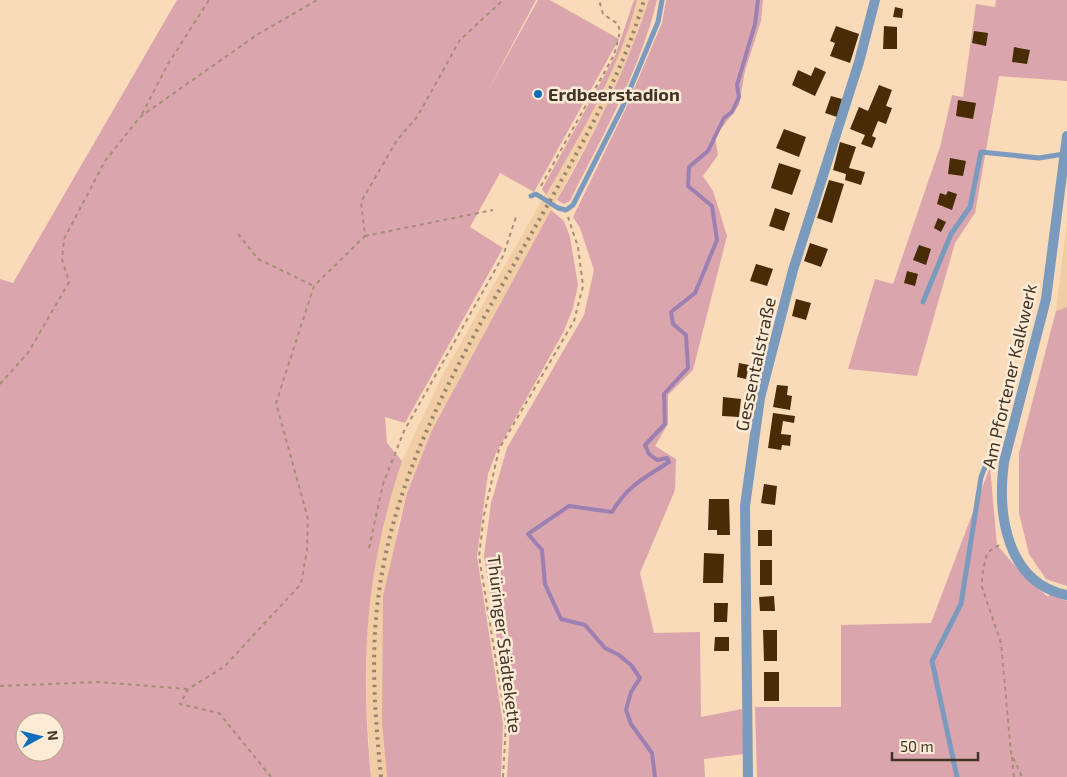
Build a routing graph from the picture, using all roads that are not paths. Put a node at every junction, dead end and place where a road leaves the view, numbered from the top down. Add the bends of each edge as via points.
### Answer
1 (662, 0) edge
2 (875, 0) edge
3 (1067, 136) edge
4 (1065, 154) junction
5 (534, 195) road end
6 (923, 302) dead end
7 (1005, 458) junction
8 (1067, 595) edge
9 (748, 777) edge
10 (957, 777) edge

1 - 5 lane via 658,22 622,108 573,205 566,210 558,208
2 - 9 street, Gessentalstraße via 859,62 793,270 760,398 745,506
3 - 4 street, Am Pfortener Kalkwerk
4 - 6 lane via 1039,158 980,152 970,207 951,234
4 - 7 street, Am Pfortener Kalkwerk via 1046,299
7 - 8 street, Am Pfortener Kalkwerk via 1000,488 1003,520 1017,559 1044,587
7 - 10 lane via 987,462 981,477 961,604 932,661

